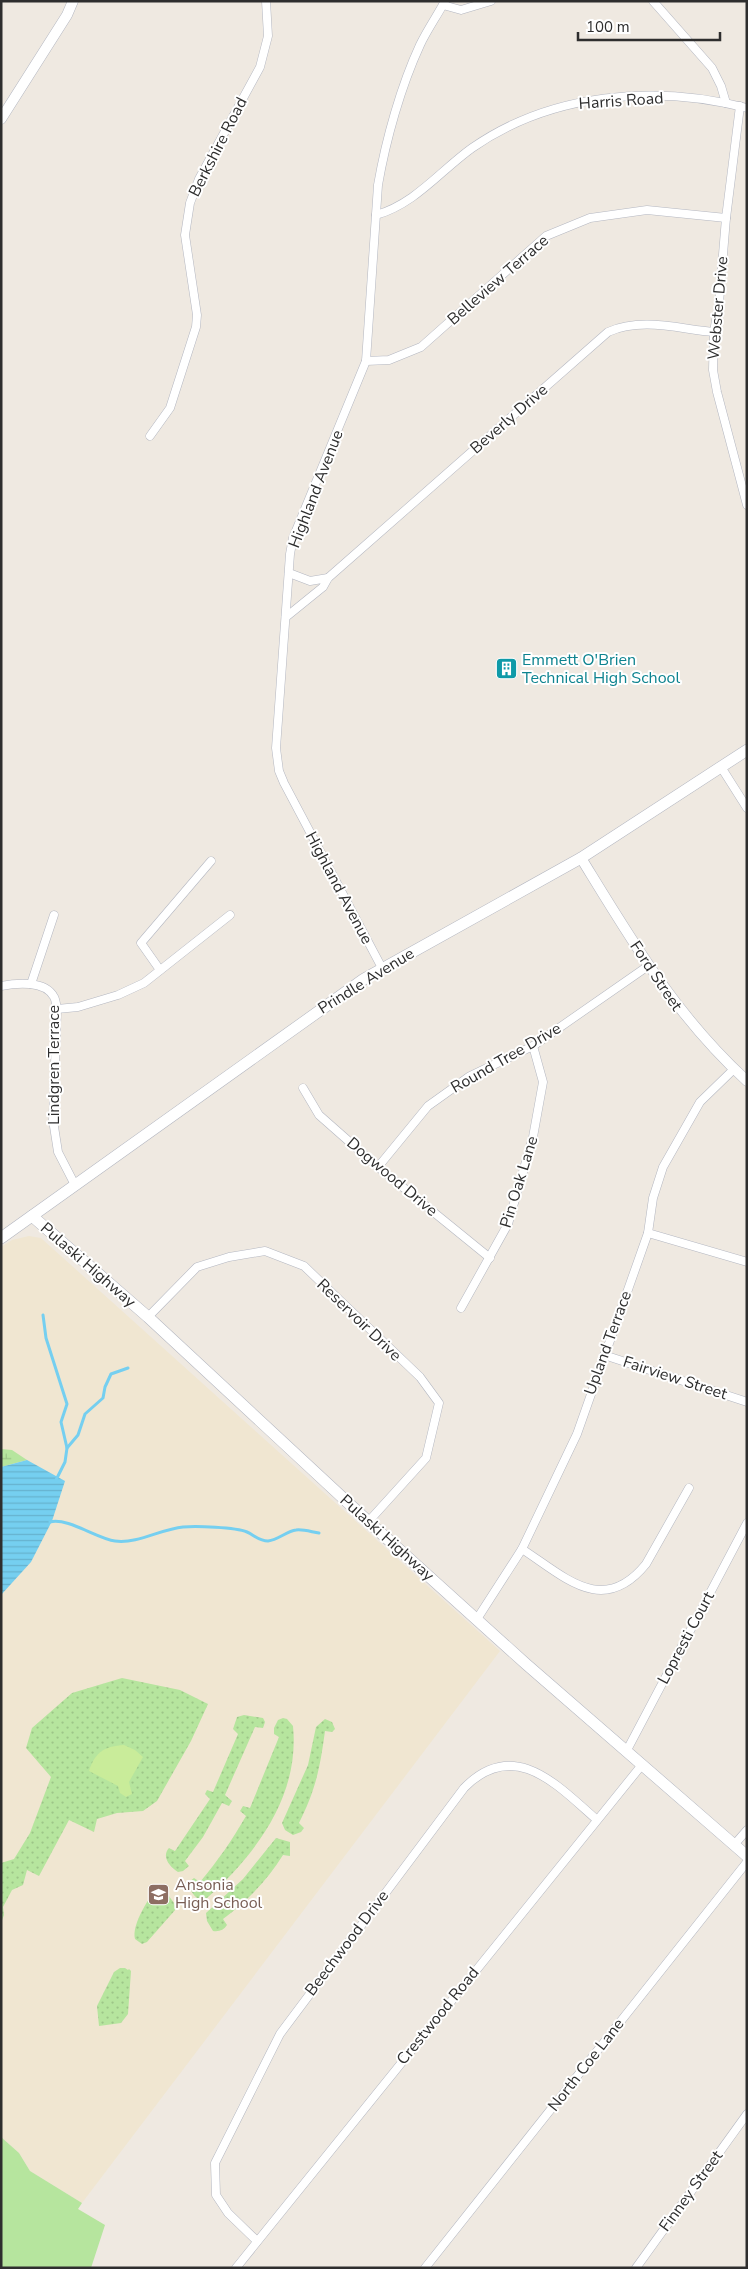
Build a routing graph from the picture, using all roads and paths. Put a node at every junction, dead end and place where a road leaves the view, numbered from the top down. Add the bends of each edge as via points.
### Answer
1 (73, 1) edge
2 (266, 1) edge
3 (491, 1) edge
4 (654, 1) edge
5 (444, 3) edge
6 (726, 104) junction
7 (744, 107) edge
8 (1, 120) edge
9 (376, 215) junction
10 (726, 218) junction
11 (714, 332) junction
12 (366, 361) junction
13 (150, 436) dead end
14 (747, 506) edge
15 (289, 573) junction
16 (328, 578) junction
17 (286, 617) junction
18 (747, 750) edge
19 (721, 767) junction
20 (747, 808) edge
21 (581, 858) junction
22 (211, 861) dead end
23 (54, 915) dead end
24 (230, 915) dead end
25 (648, 966) junction
26 (382, 968) junction
27 (160, 970) junction
28 (31, 984) junction
29 (1, 986) edge
30 (57, 1009) junction
31 (533, 1046) junction
32 (734, 1069) junction
33 (747, 1081) edge
34 (303, 1088) dead end
35 (378, 1167) junction
36 (75, 1185) junction
37 (32, 1216) junction
38 (648, 1233) junction
39 (1, 1238) edge
40 (490, 1258) junction
41 (747, 1262) edge
42 (461, 1308) dead end
43 (148, 1317) junction
44 (604, 1355) junction
45 (747, 1402) edge
46 (689, 1488) dead end
47 (368, 1522) junction
48 (747, 1523) edge
49 (522, 1549) junction
50 (477, 1619) junction
51 (626, 1752) junction
52 (641, 1766) junction
53 (596, 1819) junction
54 (747, 1830) edge
55 (734, 1845) junction
56 (747, 1856) edge
57 (747, 1862) edge
58 (747, 2114) edge
59 (257, 2241) junction
60 (236, 2268) edge
61 (424, 2268) edge
62 (636, 2268) edge

1 - 8 street
2 - 13 street, Berkshire Road via 268,36 260,67 199,180 190,203 185,235 196,327 170,408
3 - 5 street via 461,10
4 - 6 street via 712,68
5 - 9 street, Highland Avenue via 422,42 406,81 382,166
6 - 7 street, Harris Road
6 - 9 street, Harris Road via 680,98 630,97 576,103 548,110 492,135 406,203
7 - 10 street, Webster Drive
9 - 12 street, Highland Avenue
10 - 11 street, Webster Drive
10 - 12 street, Belleview Terrace via 647,210 590,218 546,236 422,346 389,360
11 - 14 street, Webster Drive via 713,370 717,392
11 - 16 street, Beverly Drive via 646,325 621,327 608,332
12 - 15 street, Highland Avenue via 298,525 290,554
15 - 16 street via 310,581
15 - 17 street, Highland Avenue
16 - 17 street, Beverly Drive via 323,587
17 - 26 street, Highland Avenue via 276,748 279,772 326,867
18 - 19 main road, Prindle Avenue
19 - 20 street
19 - 21 main road, Prindle Avenue
21 - 25 street, Ford Street
21 - 26 main road, Prindle Avenue
22 - 27 street via 141,943
23 - 28 street
24 - 27 street
25 - 31 street, Round Tree Drive
25 - 32 street, Ford Street via 685,1017
26 - 36 main road, Prindle Avenue
27 - 30 street via 144,983 118,995 78,1007
28 - 29 street
28 - 30 street, Lindgren Terrace via 54,997
30 - 36 street, Lindgren Terrace via 52,1120 58,1152
31 - 35 street, Round Tree Drive via 470,1076 428,1106
31 - 40 street, Pin Oak Lane via 543,1082 533,1137 508,1224
32 - 33 street, Ford Street
32 - 38 street, Upland Terrace via 700,1102 663,1167 653,1198
34 - 35 street, Dogwood Drive via 320,1115
35 - 40 street, Dogwood Drive
36 - 37 main road, Prindle Avenue
37 - 39 main road, Prindle Avenue
37 - 43 main road, Pulaski Highway
38 - 41 street
38 - 44 street, Upland Terrace
40 - 42 street, Pin Oak Lane
43 - 47 main road, Pulaski Highway
43 - 47 street, Reservoir Drive via 197,1267 221,1259 265,1251 304,1266 420,1377 439,1403 426,1458
44 - 45 street, Fairview Street
44 - 49 street, Upland Terrace via 576,1434
46 - 49 street via 646,1564 636,1576 612,1590 578,1585
47 - 50 main road, Pulaski Highway
48 - 51 street, Lopresti Court
49 - 50 street, Upland Terrace
50 - 51 main road, Pulaski Highway
51 - 52 main road, Pulaski Highway
52 - 53 street, Crestwood Road
52 - 55 main road, Pulaski Highway
53 - 59 street, Crestwood Road
53 - 59 street, Beechwood Drive via 548,1778 528,1770 502,1766 492,1768 464,1788 280,2034 216,2163 216,2195 228,2213
54 - 55 street
55 - 56 main road, Pulaski Highway
57 - 61 street, North Coe Lane
58 - 62 street, Finney Street
59 - 60 street, Crestwood Road

